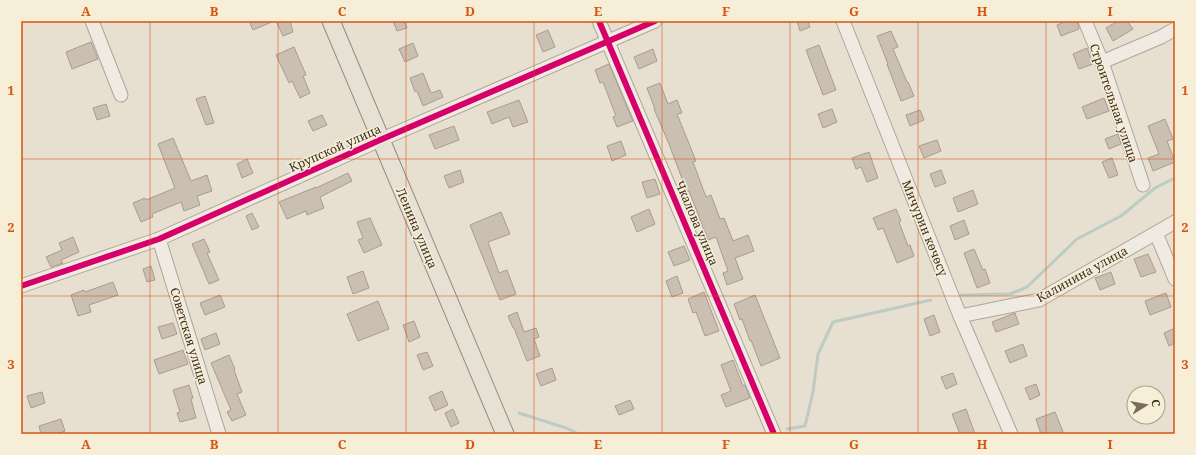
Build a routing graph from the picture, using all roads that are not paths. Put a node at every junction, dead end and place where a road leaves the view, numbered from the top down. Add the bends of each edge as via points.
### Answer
1 (92, 21) edge
2 (331, 21) edge
3 (599, 21) edge
4 (656, 21) edge
5 (843, 21) edge
6 (1085, 21) edge
7 (1175, 29) edge
8 (607, 42) junction
9 (1102, 62) junction
10 (121, 95) dead end
11 (380, 140) junction
12 (1143, 185) dead end
13 (1175, 222) edge
14 (1156, 233) junction
15 (159, 239) junction
16 (1175, 279) edge
17 (21, 286) edge
18 (960, 316) junction
19 (499, 432) edge
20 (219, 434) edge
21 (774, 434) edge
22 (1011, 434) edge

1 - 10 street
2 - 11 main road, Ленина улица
3 - 8 street, Чкалова улица
4 - 8 street, Крупской улица
5 - 18 street, Мичурин көчөсү
6 - 9 street, Строительная улица
7 - 9 street
8 - 11 street, Крупской улица
8 - 21 street, Чкалова улица
9 - 12 street, Строительная улица
11 - 15 street, Крупской улица
11 - 19 main road, Ленина улица
13 - 14 street, Калинина улица
14 - 16 street
14 - 18 street, Калинина улица via 1039,300
15 - 17 street, Крупской улица
15 - 20 street, Советская улица
18 - 22 street, Мичурин көчөсү

